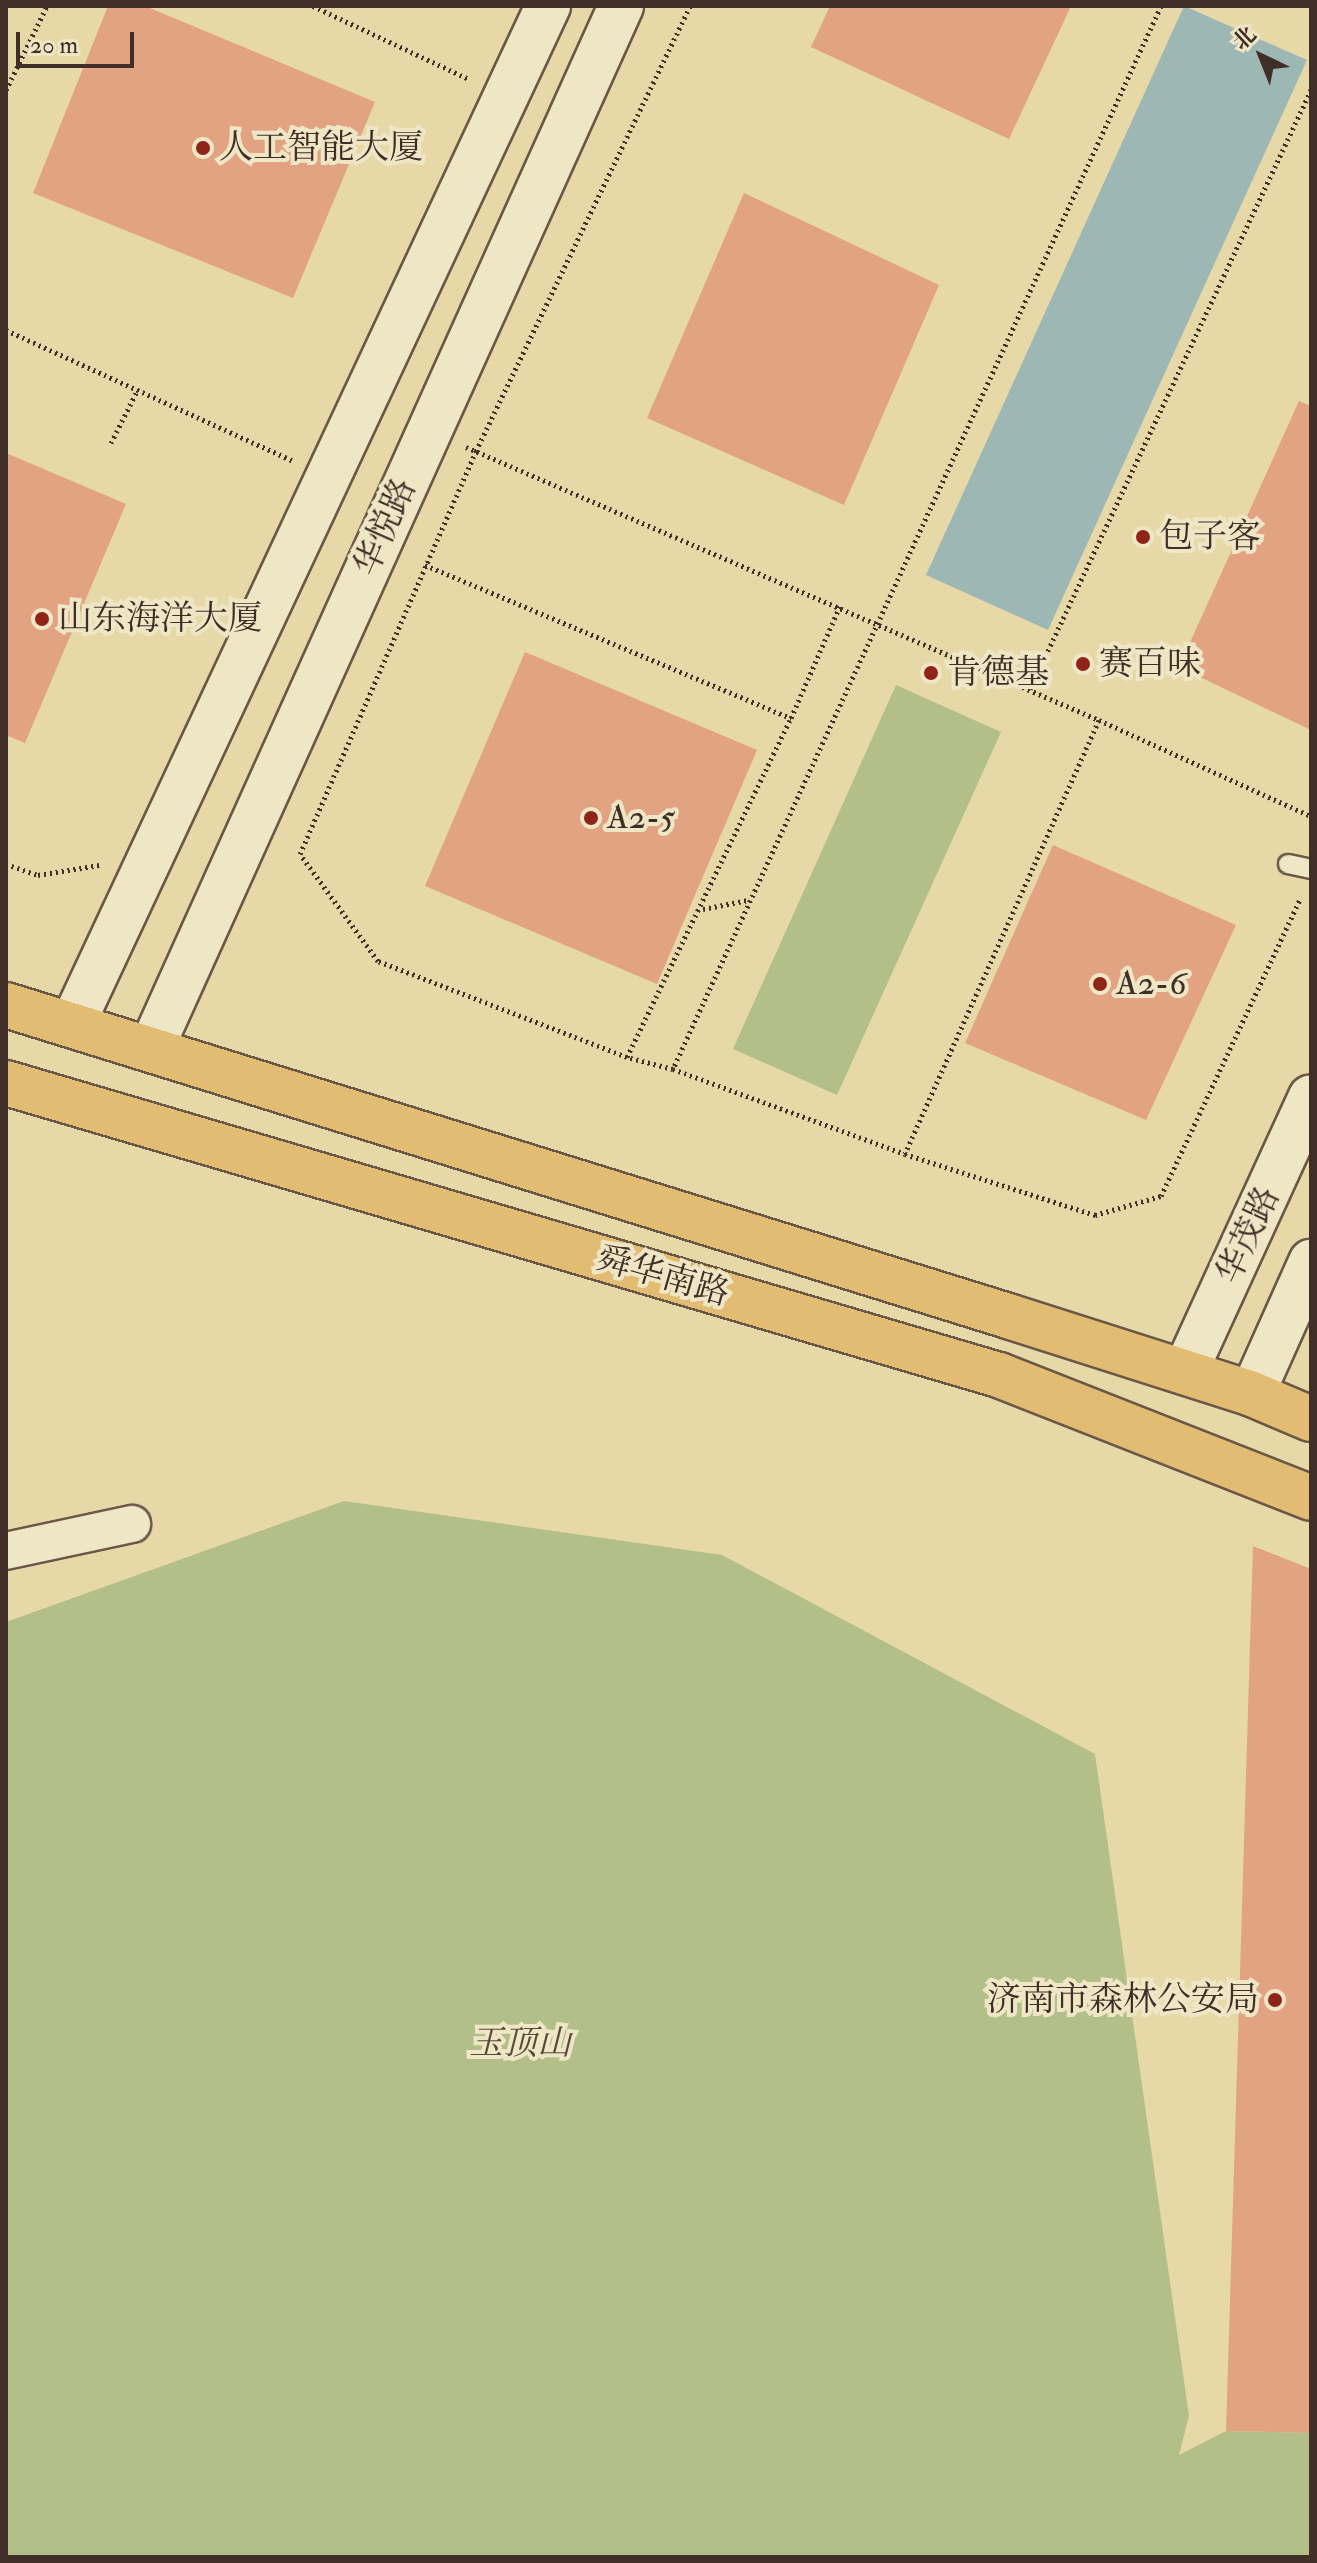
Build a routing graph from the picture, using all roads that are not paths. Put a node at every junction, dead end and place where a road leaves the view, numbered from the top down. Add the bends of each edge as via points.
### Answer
1 (548, 6) edge
2 (621, 6) edge
3 (1288, 864) dead end
4 (1311, 869) edge
5 (6, 1005) edge
6 (72, 1025) junction
7 (151, 1049) junction
8 (6, 1083) edge
9 (1311, 1097) edge
10 (1311, 1262) edge
11 (1185, 1372) junction
12 (1252, 1394) junction
13 (1311, 1419) edge
14 (1311, 1498) edge
15 (132, 1524) dead end
16 (6, 1551) edge

1 - 6 street
2 - 7 street, 华悦路
3 - 4 lane
5 - 6 main road, 舜华南路
6 - 7 main road, 舜华南路
7 - 11 main road, 舜华南路
8 - 14 main road, 舜华南路 via 999,1375
9 - 11 street, 华茂路
10 - 12 street, 华茂路
11 - 12 main road, 舜华南路
12 - 13 main road, 舜华南路
15 - 16 street

